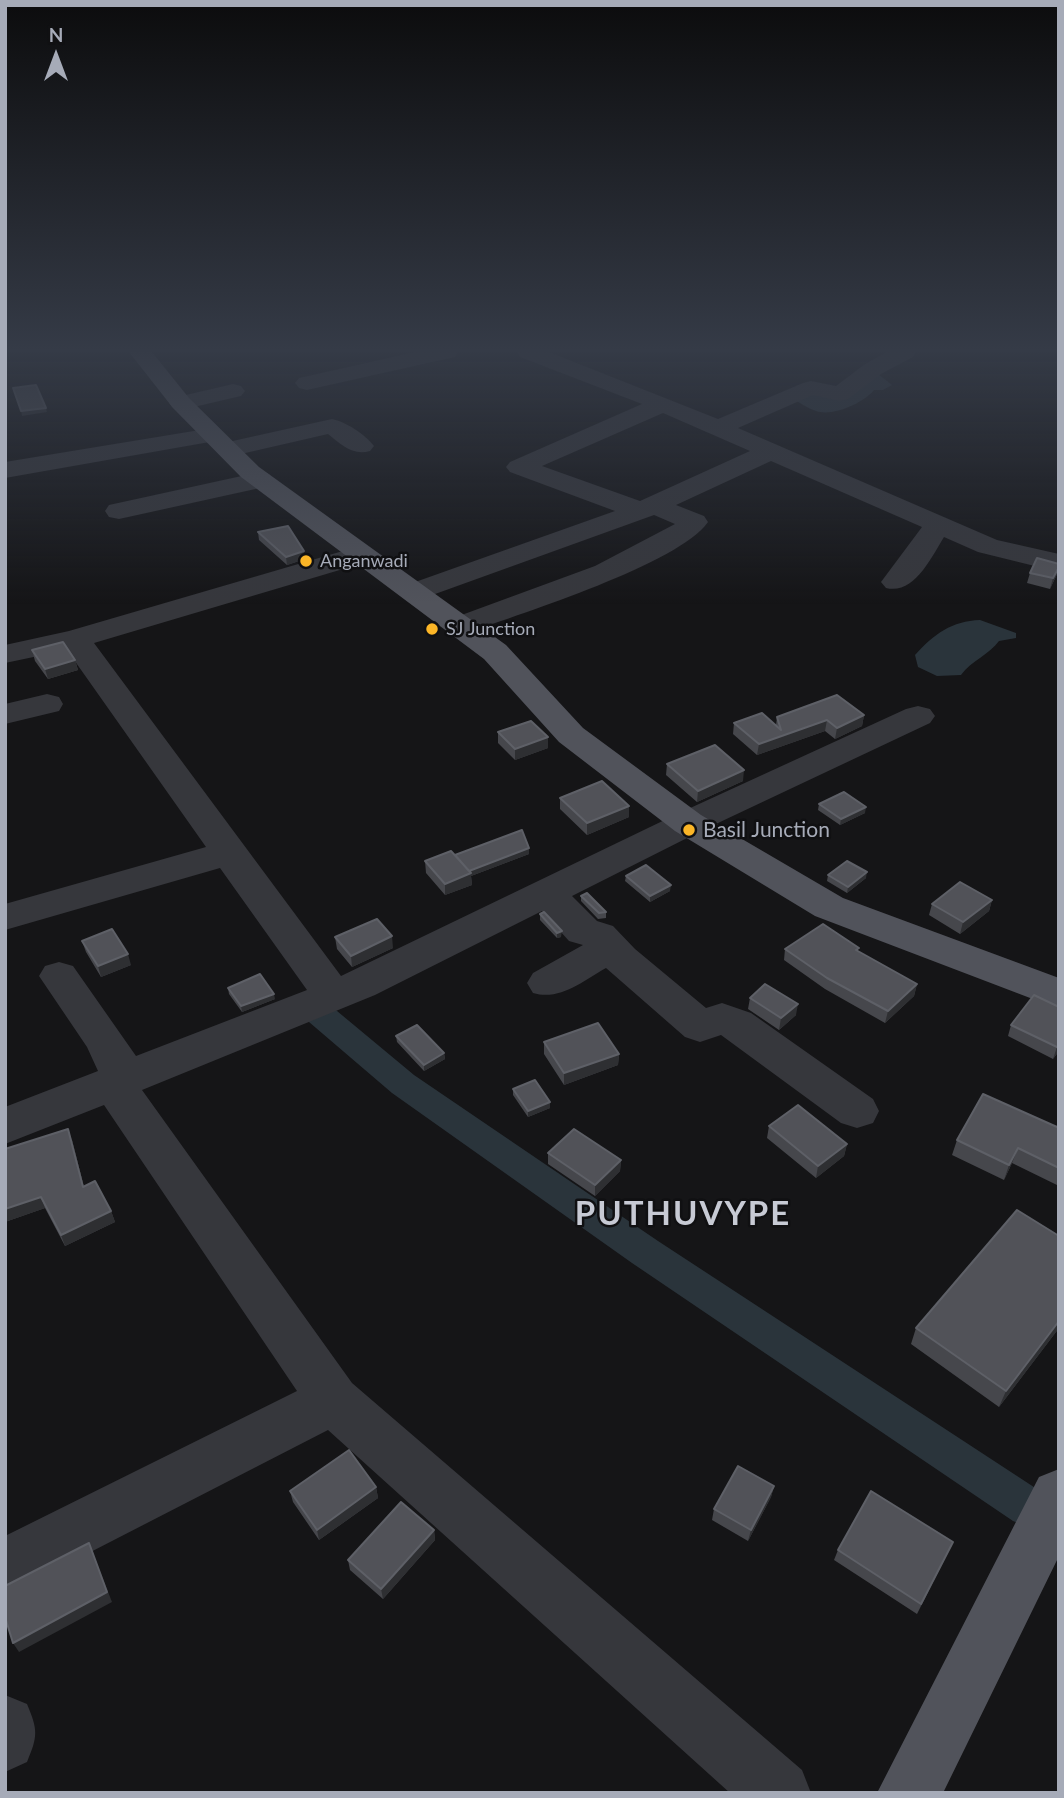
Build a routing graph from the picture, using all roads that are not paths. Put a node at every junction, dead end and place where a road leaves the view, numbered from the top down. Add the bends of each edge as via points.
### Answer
1 (214, 436) edge
2 (263, 436) edge
3 (346, 436) edge
4 (590, 436) edge
5 (737, 436) edge
6 (220, 442) junction
7 (361, 446) dead end
8 (771, 451) junction
9 (5, 470) edge
10 (260, 480) junction
11 (647, 508) junction
12 (119, 511) dead end
13 (938, 524) junction
14 (359, 555) junction
15 (1059, 563) edge
16 (896, 582) dead end
17 (414, 592) junction
18 (459, 626) junction
19 (75, 639) junction
20 (5, 654) edge
21 (47, 704) dead end
22 (5, 714) edge
23 (918, 716) dead end
24 (688, 823) junction
25 (229, 853) junction
26 (548, 894) junction
27 (5, 916) edge
28 (610, 948) junction
29 (59, 976) dead end
30 (547, 983) dead end
31 (1059, 994) edge
32 (333, 996) junction
33 (121, 1080) junction
34 (857, 1111) dead end
35 (5, 1126) edge
36 (333, 1400) junction
37 (1059, 1496) edge
38 (5, 1567) edge
39 (5, 1726) edge
40 (5, 1740) edge
41 (779, 1793) edge
42 (909, 1793) edge

1 - 6 main road
2 - 6 street
3 - 7 street
4 - 11 street via 519,467
5 - 8 street
6 - 9 street
6 - 10 main road
8 - 11 street
8 - 13 street
10 - 12 street
10 - 14 main road
11 - 17 street
11 - 18 street via 694,522 679,535 605,572
13 - 15 street via 988,546
13 - 16 street
14 - 17 main road
14 - 19 street
17 - 18 main road
18 - 24 main road via 495,652 571,735
19 - 20 street
19 - 25 street
21 - 22 street
23 - 24 street
24 - 26 street
24 - 31 main road via 829,907
25 - 27 street
25 - 32 street
26 - 28 street via 583,931 599,936
26 - 32 street
28 - 30 street
28 - 34 street via 700,1026 722,1018 736,1024
29 - 33 street via 105,1041
32 - 33 street
33 - 35 street
33 - 36 street
36 - 38 street
36 - 41 street
37 - 42 main road
39 - 40 street

